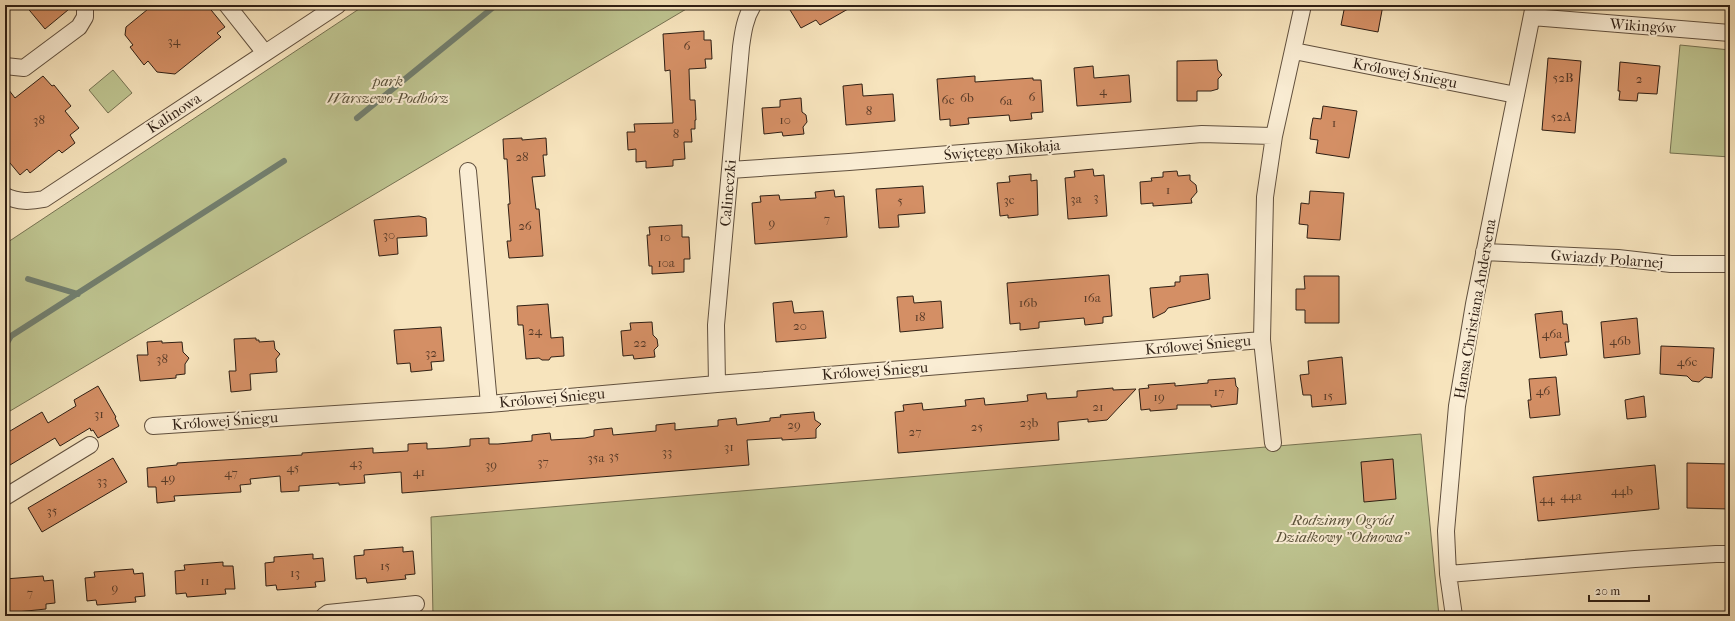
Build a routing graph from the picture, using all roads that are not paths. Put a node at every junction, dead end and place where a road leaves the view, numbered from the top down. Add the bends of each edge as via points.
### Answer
1 (85, 5) edge
2 (226, 5) edge
3 (338, 5) edge
4 (753, 5) edge
5 (1304, 5) edge
6 (1533, 11) edge
7 (1730, 33) edge
8 (1294, 51) junction
9 (265, 53) junction
10 (5, 66) edge
11 (1516, 95) junction
12 (1274, 136) junction
13 (730, 170) junction
14 (468, 171) dead end
15 (5, 196) edge
16 (1484, 252) junction
17 (1730, 264) edge
18 (1262, 340) junction
19 (717, 384) junction
20 (489, 404) junction
21 (153, 426) dead end
22 (1273, 443) dead end
23 (90, 445) dead end
24 (5, 497) edge
25 (1730, 554) edge
26 (1448, 574) junction
27 (416, 604) dead end
28 (324, 616) edge
29 (1454, 616) edge

1 - 10 street via 85,17 75,30 29,65 18,68
2 - 9 street
3 - 9 street, Kalinowa
4 - 13 street, Calineczki via 741,47
5 - 8 street, Królowej Śniegu
6 - 7 street, Wikingów
6 - 11 street, Hansa Christiana Andersena
8 - 11 street, Królowej Śniegu
8 - 12 street, Królowej Śniegu
9 - 15 street, Kalinowa via 44,199 30,202
11 - 16 street, Hansa Christiana Andersena
12 - 13 street, Świętego Mikołaja via 1202,134
12 - 18 street, Królowej Śniegu via 1265,197
13 - 19 street, Calineczki via 716,325
14 - 20 street, Królowej Śniegu
16 - 17 street, Gwiazdy Polarnej via 1618,258 1671,264
16 - 26 street, Hansa Christiana Andersena via 1457,406 1446,531
18 - 19 street, Królowej Śniegu
18 - 22 street, Królowej Śniegu
19 - 20 street, Królowej Śniegu
20 - 21 street, Królowej Śniegu
23 - 24 street
25 - 26 street via 1643,558
26 - 29 street, Hansa Christiana Andersena
27 - 28 street via 328,612

